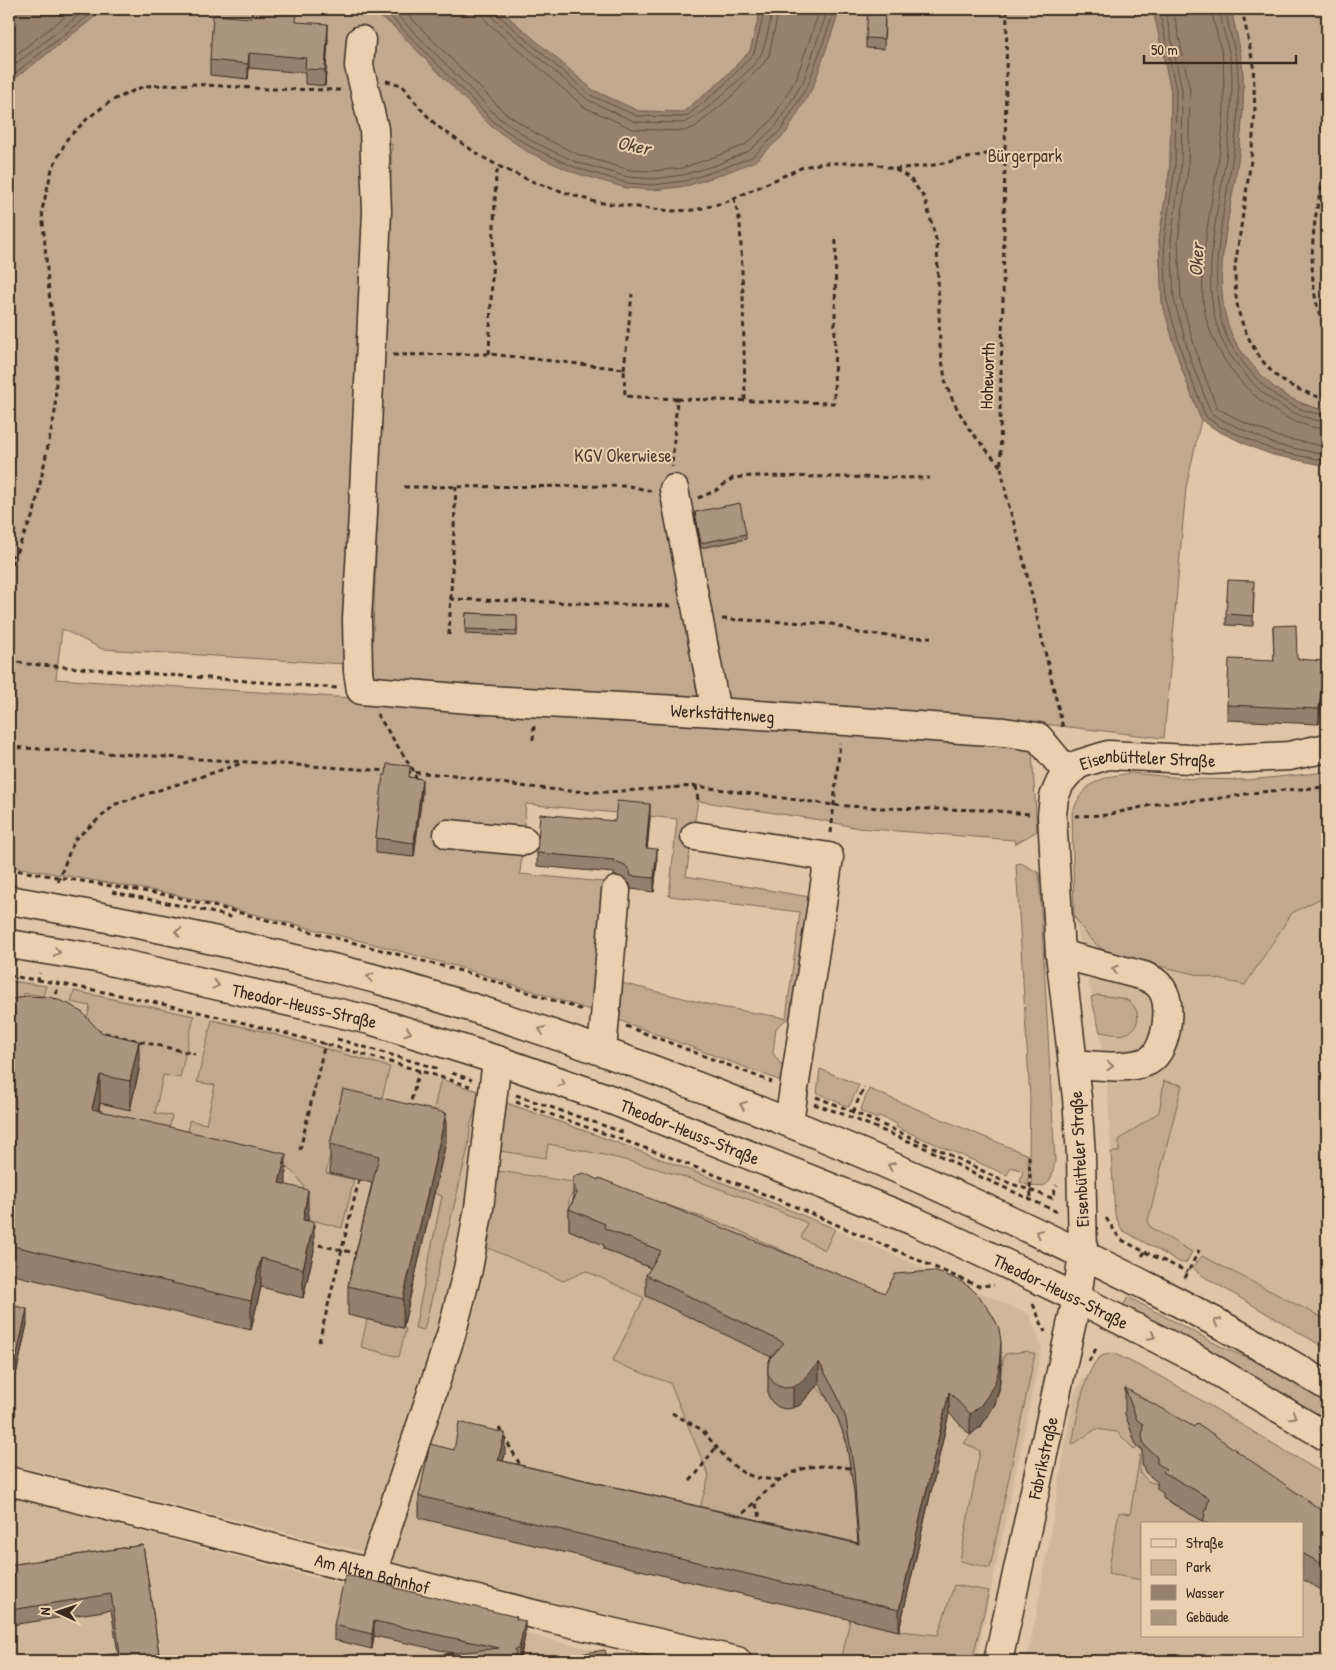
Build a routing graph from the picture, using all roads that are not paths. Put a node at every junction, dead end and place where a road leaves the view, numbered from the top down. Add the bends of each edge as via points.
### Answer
1 (361, 40) dead end
2 (676, 495) road end
3 (716, 712) junction
4 (1327, 748) edge
5 (1068, 772) junction
6 (448, 834) dead end
7 (695, 836) dead end
8 (524, 841) dead end
9 (616, 890) dead end
10 (9, 900) edge
11 (9, 944) edge
12 (1060, 954) junction
13 (602, 1051) junction
14 (498, 1060) junction
15 (1073, 1064) junction
16 (789, 1122) junction
17 (1083, 1254) junction
18 (1077, 1298) junction
19 (1327, 1386) edge
20 (1327, 1437) edge
21 (9, 1481) edge
22 (372, 1573) junction
23 (737, 1661) edge
24 (998, 1661) edge

1 - 3 main road, Werkstättenweg via 359,66 374,129 376,212 357,619 361,690
2 - 3 main road
3 - 5 main road, Werkstättenweg via 1038,737
4 - 5 main road, Eisenbütteler Straße via 1289,756 1228,759 1108,755 1079,764
5 - 12 main road, Eisenbütteler Straße via 1041,814
6 - 8 main road
7 - 16 main road via 829,856
9 - 13 main road
13 -> 10 main road via 381,980 199,936
11 -> 14 main road, Theodor-Heuss-Straße via 96,958 370,1020
12 - 15 main road, Eisenbütteler Straße
15 -> 12 main road, Eisenbütteler Straße via 1125,1066 1148,1062 1163,1040 1168,1013 1164,993 1156,982
16 -> 13 main road
14 -> 18 main road, Theodor-Heuss-Straße via 612,1100 829,1186
14 - 22 main road via 468,1269 428,1409
15 - 17 main road, Eisenbütteler Straße via 1081,1155
17 -> 16 main road
17 - 18 main road, Fabrikstraße
19 -> 17 main road via 1196,1311
18 -> 20 main road, Theodor-Heuss-Straße via 1196,1358
18 - 24 main road, Fabrikstraße
21 - 22 main road, Am Alten Bahnhof
22 - 23 main road, Am Alten Bahnhof

